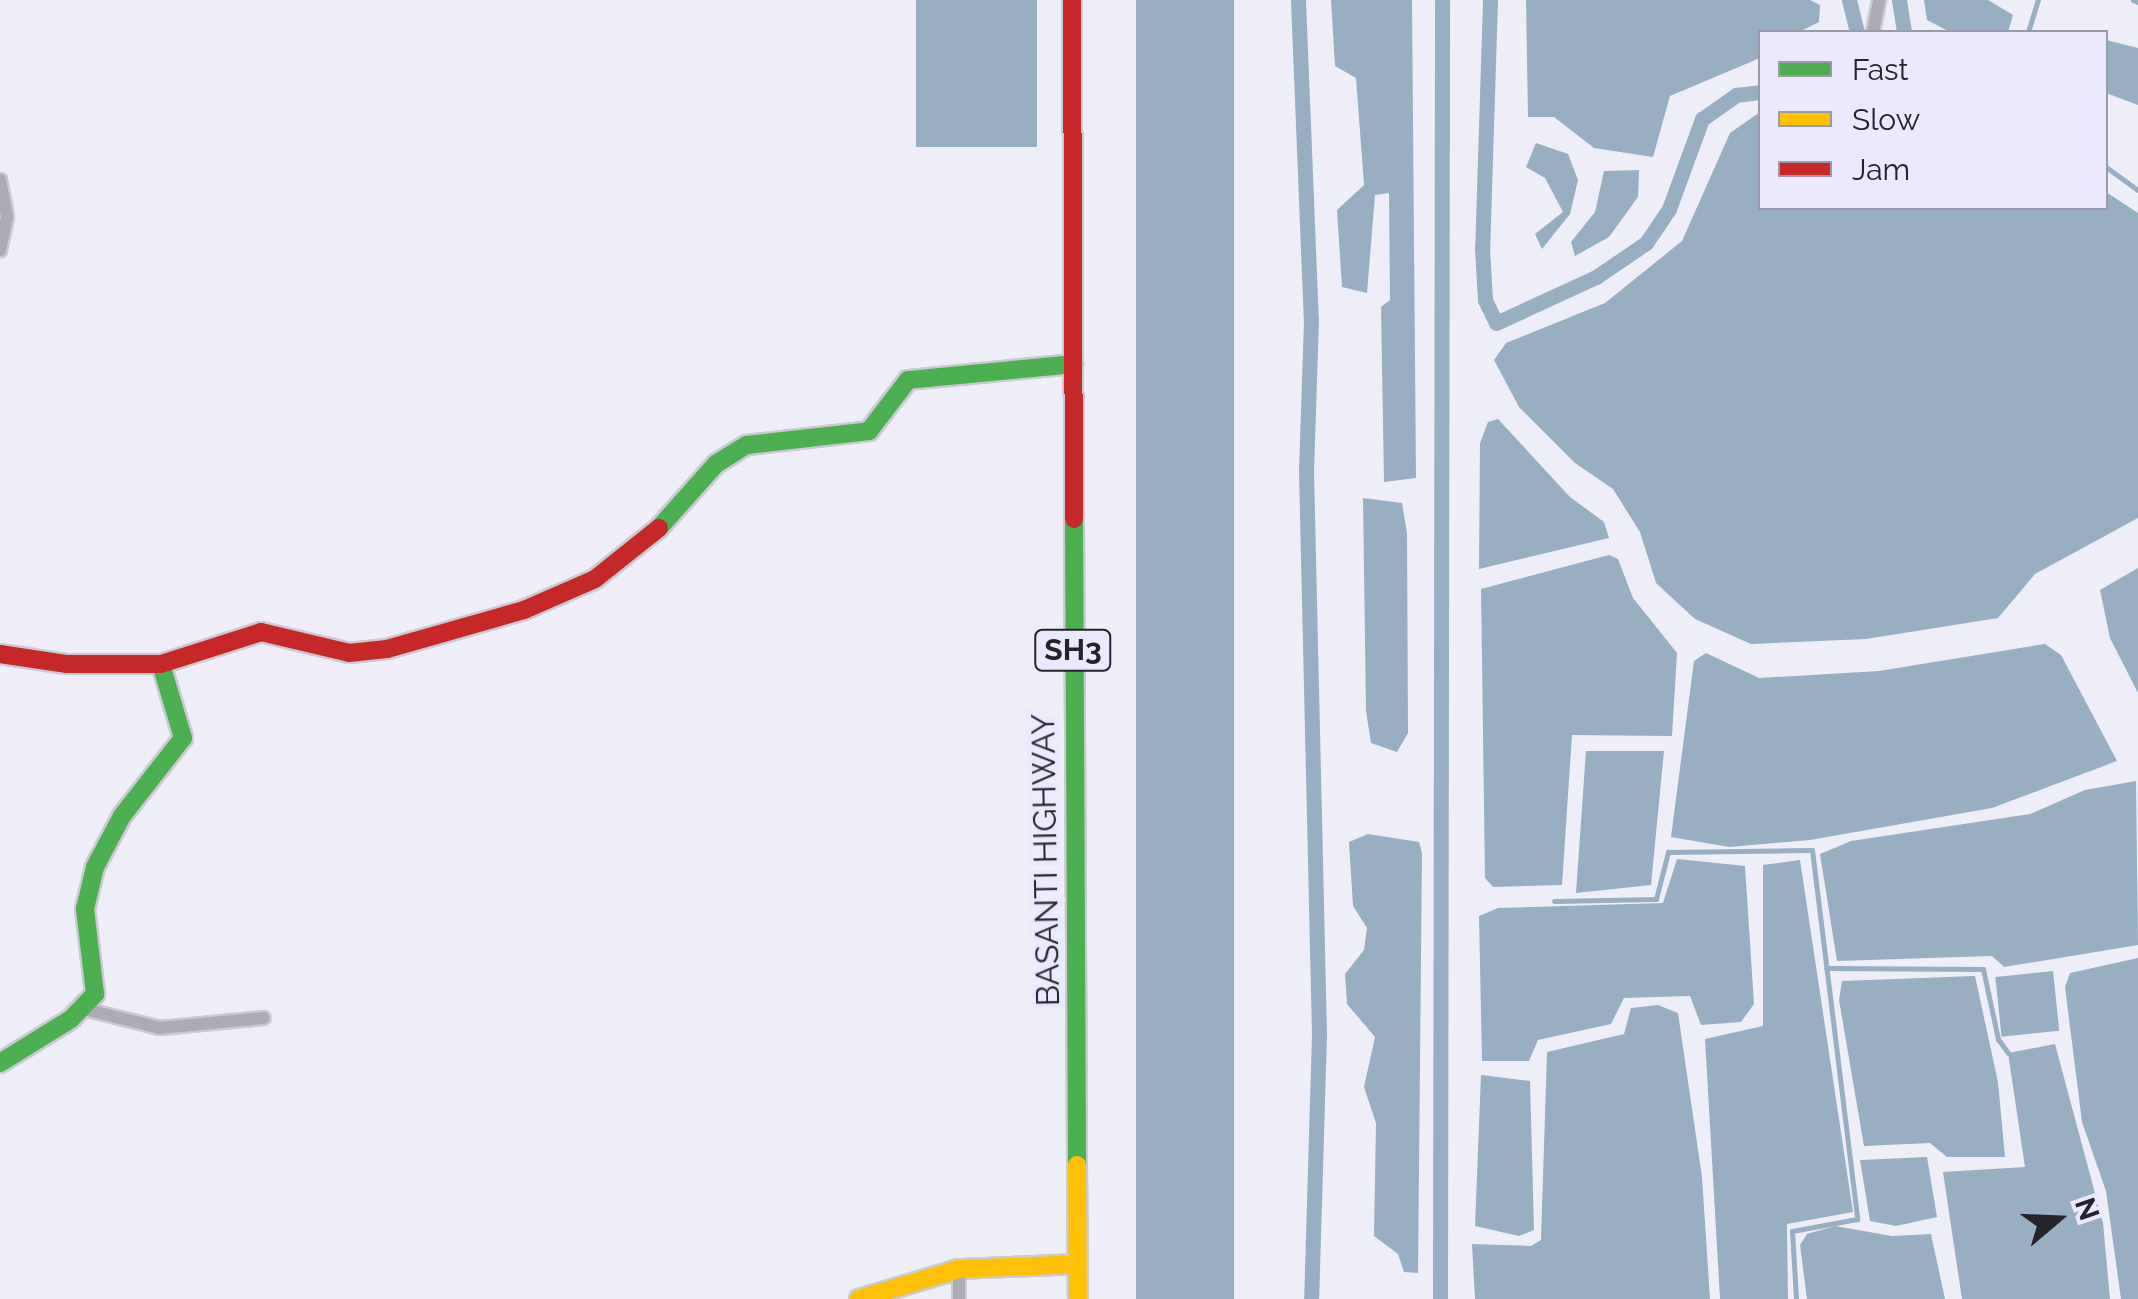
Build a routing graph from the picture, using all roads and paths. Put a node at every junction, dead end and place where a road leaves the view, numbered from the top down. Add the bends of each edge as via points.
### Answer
1 (1072, 0) edge
2 (1878, 0) edge
3 (1873, 30) edge
4 (0, 180) edge
5 (0, 250) edge
6 (1073, 364) junction
7 (0, 654) edge
8 (161, 664) junction
9 (84, 1009) junction
10 (264, 1018) dead end
11 (0, 1063) edge
12 (1078, 1264) junction
13 (959, 1269) junction
14 (859, 1299) edge
15 (959, 1299) edge
16 (1078, 1299) edge

1 - 6 street, BASANTI HIGHWAY / SH3
2 - 3 street
4 - 5 street via 7,217
6 - 8 street via 908,380 894,391 882,423 869,431 748,445 716,464 636,550 596,579 524,610 368,653 262,632
6 - 12 street, BASANTI HIGHWAY / SH3
7 - 8 street via 68,664
8 - 9 street via 183,738 122,816 95,867 85,909 97,984
9 - 10 street via 160,1028
9 - 11 street
12 - 13 street
12 - 16 street, BASANTI HIGHWAY / SH3
13 - 14 street
13 - 15 street

